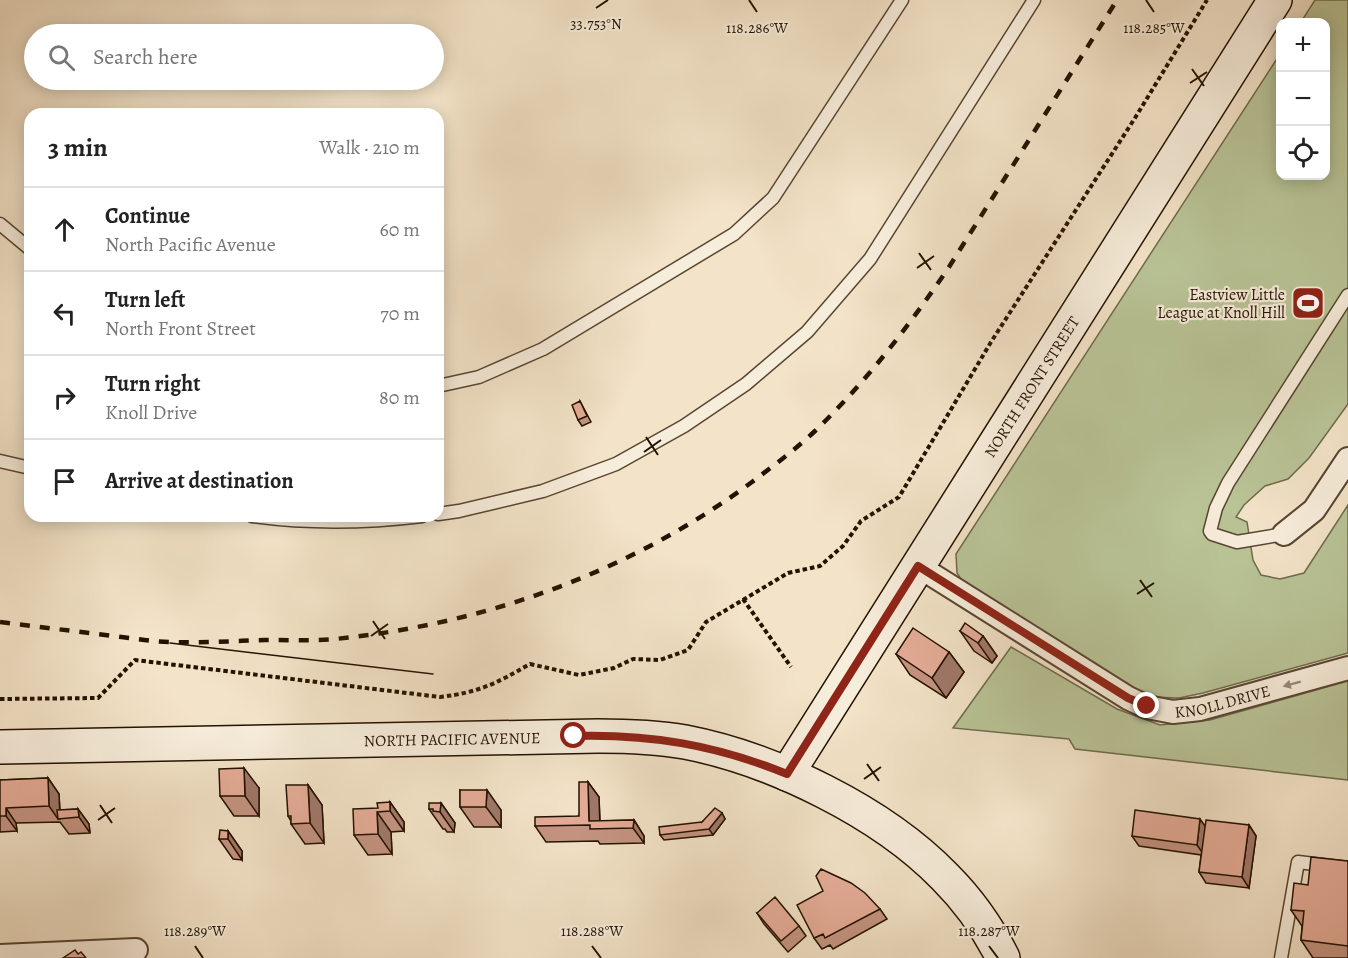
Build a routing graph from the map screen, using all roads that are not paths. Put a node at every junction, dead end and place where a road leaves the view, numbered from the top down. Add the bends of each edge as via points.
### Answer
1 (902, 0) edge
2 (1034, 0) edge
3 (1275, 0) edge
4 (0, 224) edge
5 (24, 244) edge
6 (1348, 295) edge
7 (444, 385) edge
8 (1348, 459) edge
9 (0, 461) edge
10 (24, 467) edge
11 (444, 513) edge
12 (1284, 534) joint
13 (918, 566) junction
14 (1348, 668) edge
15 (0, 747) edge
16 (787, 774) junction
17 (1348, 868) edge
18 (136, 950) dead end
19 (0, 956) edge
20 (1003, 958) edge
21 (1281, 958) edge

1 - 7 lane via 773,198 734,234 543,349 479,377
2 - 11 lane via 870,259 807,332 746,384 684,426 616,464 543,491
3 - 13 main road, NORTH FRONT STREET
4 - 5 lane
6 - 12 lane via 1228,483 1210,531 1237,542
8 - 12 street via 1314,510
9 - 10 lane
14 -> 13 street, KNOLL DRIVE via 1200,709 1173,712 1147,706 1128,698
13 - 16 main road, NORTH FRONT STREET
15 - 16 main road, NORTH PACIFIC AVENUE via 620,736 707,747
16 - 20 main road, NORTH PACIFIC AVENUE via 857,811 924,857 962,895
17 - 21 lane via 1298,862
18 - 19 street

